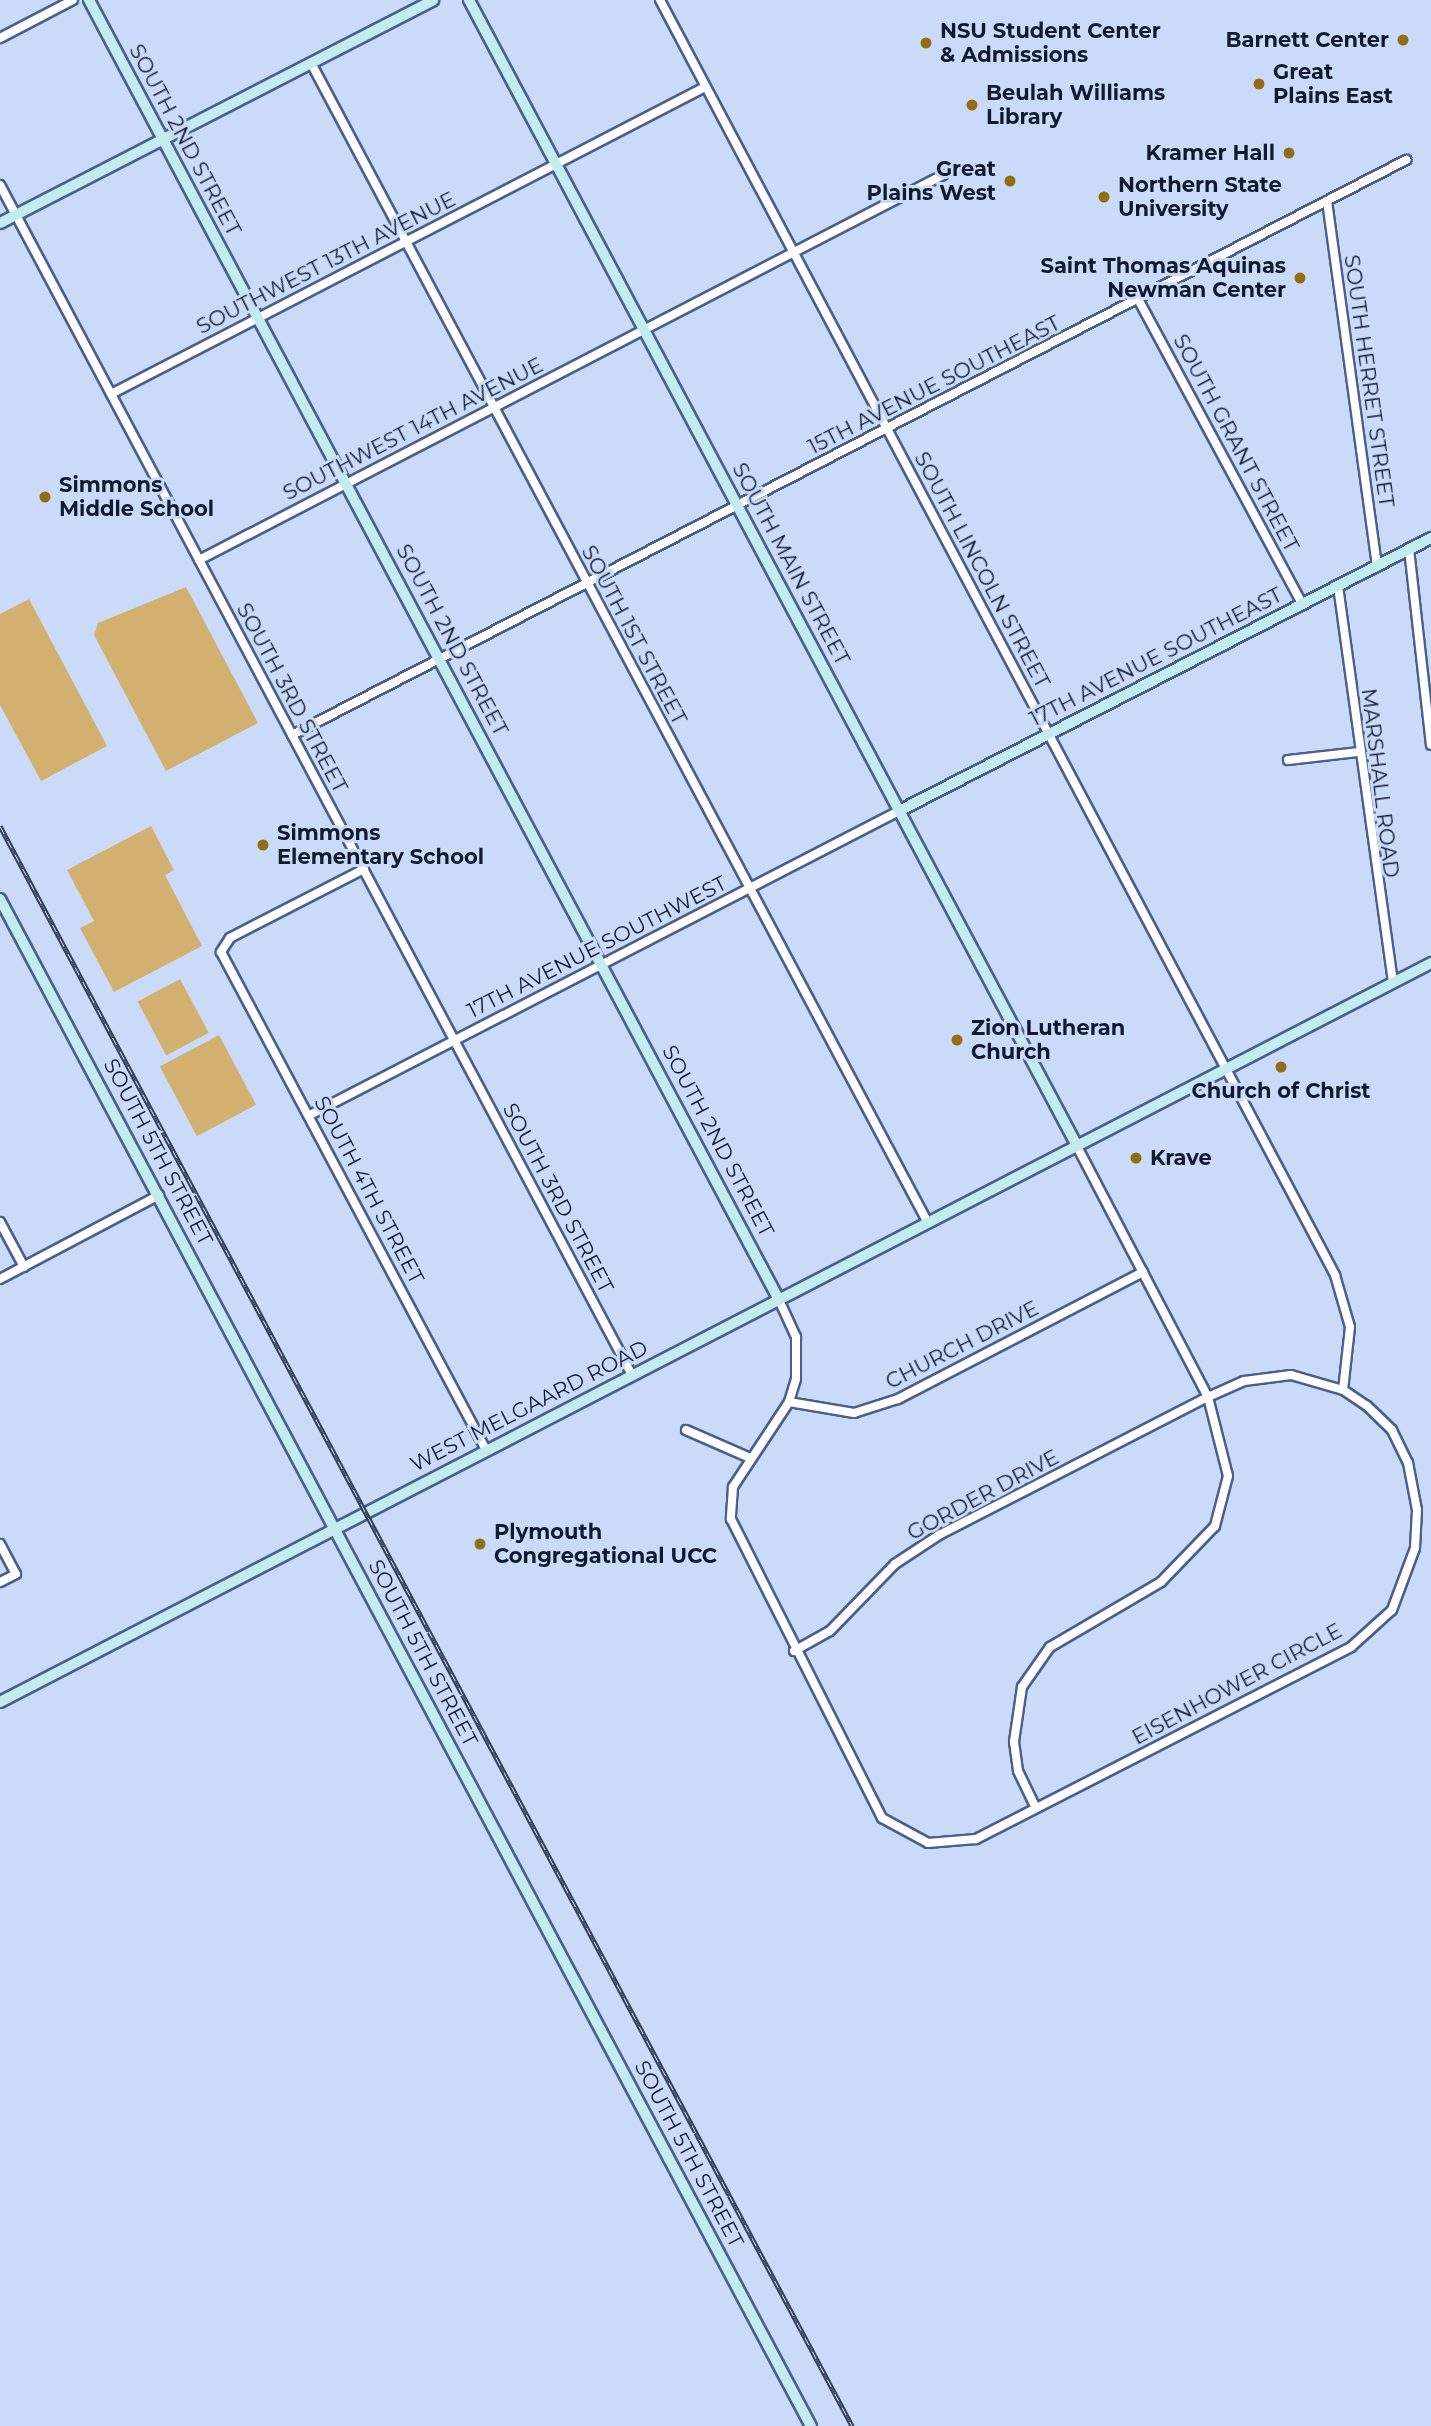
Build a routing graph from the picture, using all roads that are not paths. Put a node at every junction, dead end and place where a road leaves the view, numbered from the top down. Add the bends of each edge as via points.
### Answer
1 (73, 0) edge
2 (89, 0) edge
3 (433, 0) edge
4 (468, 0) edge
5 (660, 0) edge
6 (0, 38) edge
7 (311, 63) junction
8 (705, 87) junction
9 (162, 138) junction
10 (1406, 160) dead end
11 (556, 164) junction
12 (943, 175) dead end
13 (0, 185) edge
14 (1327, 201) junction
15 (15, 214) junction
16 (0, 223) edge
17 (405, 242) junction
18 (794, 253) junction
19 (1139, 299) junction
20 (258, 318) junction
21 (643, 329) junction
22 (111, 394) junction
23 (493, 408) junction
24 (887, 429) junction
25 (346, 483) junction
26 (738, 505) junction
27 (1431, 538) edge
28 (1409, 549) junction
29 (199, 559) junction
30 (1377, 566) junction
31 (587, 584) junction
32 (1338, 586) junction
33 (1302, 604) junction
34 (440, 660) junction
35 (1049, 734) junction
36 (292, 735) junction
37 (1431, 745) edge
38 (1358, 751) junction
39 (1289, 760) dead end
40 (899, 811) junction
41 (364, 869) junction
42 (749, 888) junction
43 (0, 899) edge
44 (603, 963) junction
45 (1431, 963) edge
46 (1393, 982) junction
47 (454, 1040) junction
48 (1227, 1068) junction
49 (310, 1115) junction
50 (1077, 1146) junction
51 (159, 1195) junction
52 (0, 1222) edge
53 (928, 1223) junction
54 (24, 1267) junction
55 (1143, 1272) junction
56 (0, 1279) edge
57 (779, 1300) junction
58 (632, 1375) junction
59 (1343, 1390) junction
60 (1208, 1397) junction
61 (789, 1402) junction
62 (686, 1430) dead end
63 (486, 1450) junction
64 (750, 1458) junction
65 (334, 1528) junction
66 (0, 1544) edge
67 (0, 1582) edge
68 (794, 1651) junction
69 (0, 1702) edge
70 (1036, 1808) junction
71 (811, 2426) edge

1 - 6 street
2 - 9 street, SOUTH 2ND STREET
3 - 7 street
4 - 11 street, SOUTH MAIN STREET
5 - 8 street, SOUTH LINCOLN STREET
7 - 9 street
7 - 17 street, SOUTH 1ST STREET
8 - 11 street, SOUTHWEST 13TH AVENUE
8 - 18 street, SOUTH LINCOLN STREET
9 - 15 street
9 - 20 street, SOUTH 2ND STREET
10 - 14 street, 15TH AVENUE SOUTHEAST
11 - 17 street, SOUTHWEST 13TH AVENUE
11 - 21 street, SOUTH MAIN STREET
12 - 18 street, SOUTHWEST 14TH AVENUE
13 - 15 street, SOUTH 3RD STREET
14 - 19 street, 15TH AVENUE SOUTHEAST
14 - 30 street, SOUTH HERRET STREET
15 - 16 street
15 - 22 street, SOUTH 3RD STREET
17 - 20 street, SOUTHWEST 13TH AVENUE
17 - 23 street, SOUTH 1ST STREET
18 - 21 street, SOUTHWEST 14TH AVENUE
18 - 24 street, SOUTH LINCOLN STREET
19 - 24 street, 15TH AVENUE SOUTHEAST
19 - 33 street, SOUTH GRANT STREET
20 - 22 street, SOUTHWEST 13TH AVENUE
20 - 25 street, SOUTH 2ND STREET
21 - 23 street, SOUTHWEST 14TH AVENUE
21 - 26 street, SOUTH MAIN STREET
22 - 29 street, SOUTH 3RD STREET
23 - 25 street, SOUTHWEST 14TH AVENUE
23 - 31 street, SOUTH 1ST STREET
24 - 26 street, 15TH AVENUE SOUTHEAST
24 - 35 street, SOUTH LINCOLN STREET
25 - 29 street, SOUTHWEST 14TH AVENUE
25 - 34 street, SOUTH 2ND STREET
26 - 31 street, 15TH AVENUE SOUTHEAST
26 - 40 street, SOUTH MAIN STREET
27 - 28 street, 17TH AVENUE SOUTHEAST
28 - 30 street, 17TH AVENUE SOUTHEAST
28 - 37 street
29 - 36 street, SOUTH 3RD STREET
30 - 32 street, 17TH AVENUE SOUTHEAST
31 - 34 street, 15TH AVENUE SOUTHEAST
31 - 42 street, SOUTH 1ST STREET
32 - 33 street, 17TH AVENUE SOUTHEAST
32 - 38 street, MARSHALL ROAD
33 - 35 street, 17TH AVENUE SOUTHEAST
34 - 36 street, 15TH AVENUE SOUTHEAST
34 - 44 street, SOUTH 2ND STREET
35 - 40 street, 17TH AVENUE SOUTHEAST
35 - 48 street, SOUTH LINCOLN STREET
36 - 41 street, SOUTH 3RD STREET
38 - 39 street
38 - 46 street, MARSHALL ROAD
40 - 42 street, 17TH AVENUE SOUTHWEST
40 - 50 street, SOUTH MAIN STREET
41 - 47 street, SOUTH 3RD STREET
41 - 49 street, SOUTH 4TH STREET via 221,946
42 - 44 street, 17TH AVENUE SOUTHWEST
42 - 53 street, SOUTH 1ST STREET
43 - 51 street, SOUTH 5TH STREET
44 - 47 street, 17TH AVENUE SOUTHWEST
44 - 57 street, SOUTH 2ND STREET
45 - 46 street, WEST MELGAARD ROAD
46 - 48 street, WEST MELGAARD ROAD
47 - 49 street, 17TH AVENUE SOUTHWEST
47 - 58 street, SOUTH 3RD STREET
48 - 50 street, WEST MELGAARD ROAD
48 - 59 street, SOUTH LINCOLN STREET via 1346,1302 1350,1327
49 - 63 street, SOUTH 4TH STREET
50 - 53 street, WEST MELGAARD ROAD
50 - 55 street
51 - 54 street
51 - 65 street, SOUTH 5TH STREET
52 - 54 street
53 - 57 street, WEST MELGAARD ROAD
54 - 56 street
55 - 60 street
55 - 61 street, CHURCH DRIVE via 898,1399 854,1413
57 - 58 street, WEST MELGAARD ROAD
57 - 61 street, EISENHOWER CIRCLE via 796,1337
58 - 63 street, WEST MELGAARD ROAD
59 - 60 street, EISENHOWER CIRCLE via 1292,1375 1244,1381
59 - 70 street, EISENHOWER CIRCLE via 1392,1430 1408,1463 1417,1510 1415,1548 1392,1610 1351,1647
60 - 68 street, GORDER DRIVE via 939,1535 895,1564 830,1631
60 - 70 street via 1228,1476 1214,1526 1161,1582 1050,1647 1022,1687 1014,1742 1018,1771
61 - 64 street, EISENHOWER CIRCLE
62 - 64 street
63 - 65 street, WEST MELGAARD ROAD
64 - 68 street, EISENHOWER CIRCLE via 733,1487 731,1519
65 - 69 street, WEST MELGAARD ROAD
65 - 71 street, SOUTH 5TH STREET
66 - 67 street via 16,1574
68 - 70 street, EISENHOWER CIRCLE via 875,1807 912,1839 944,1846 976,1839

